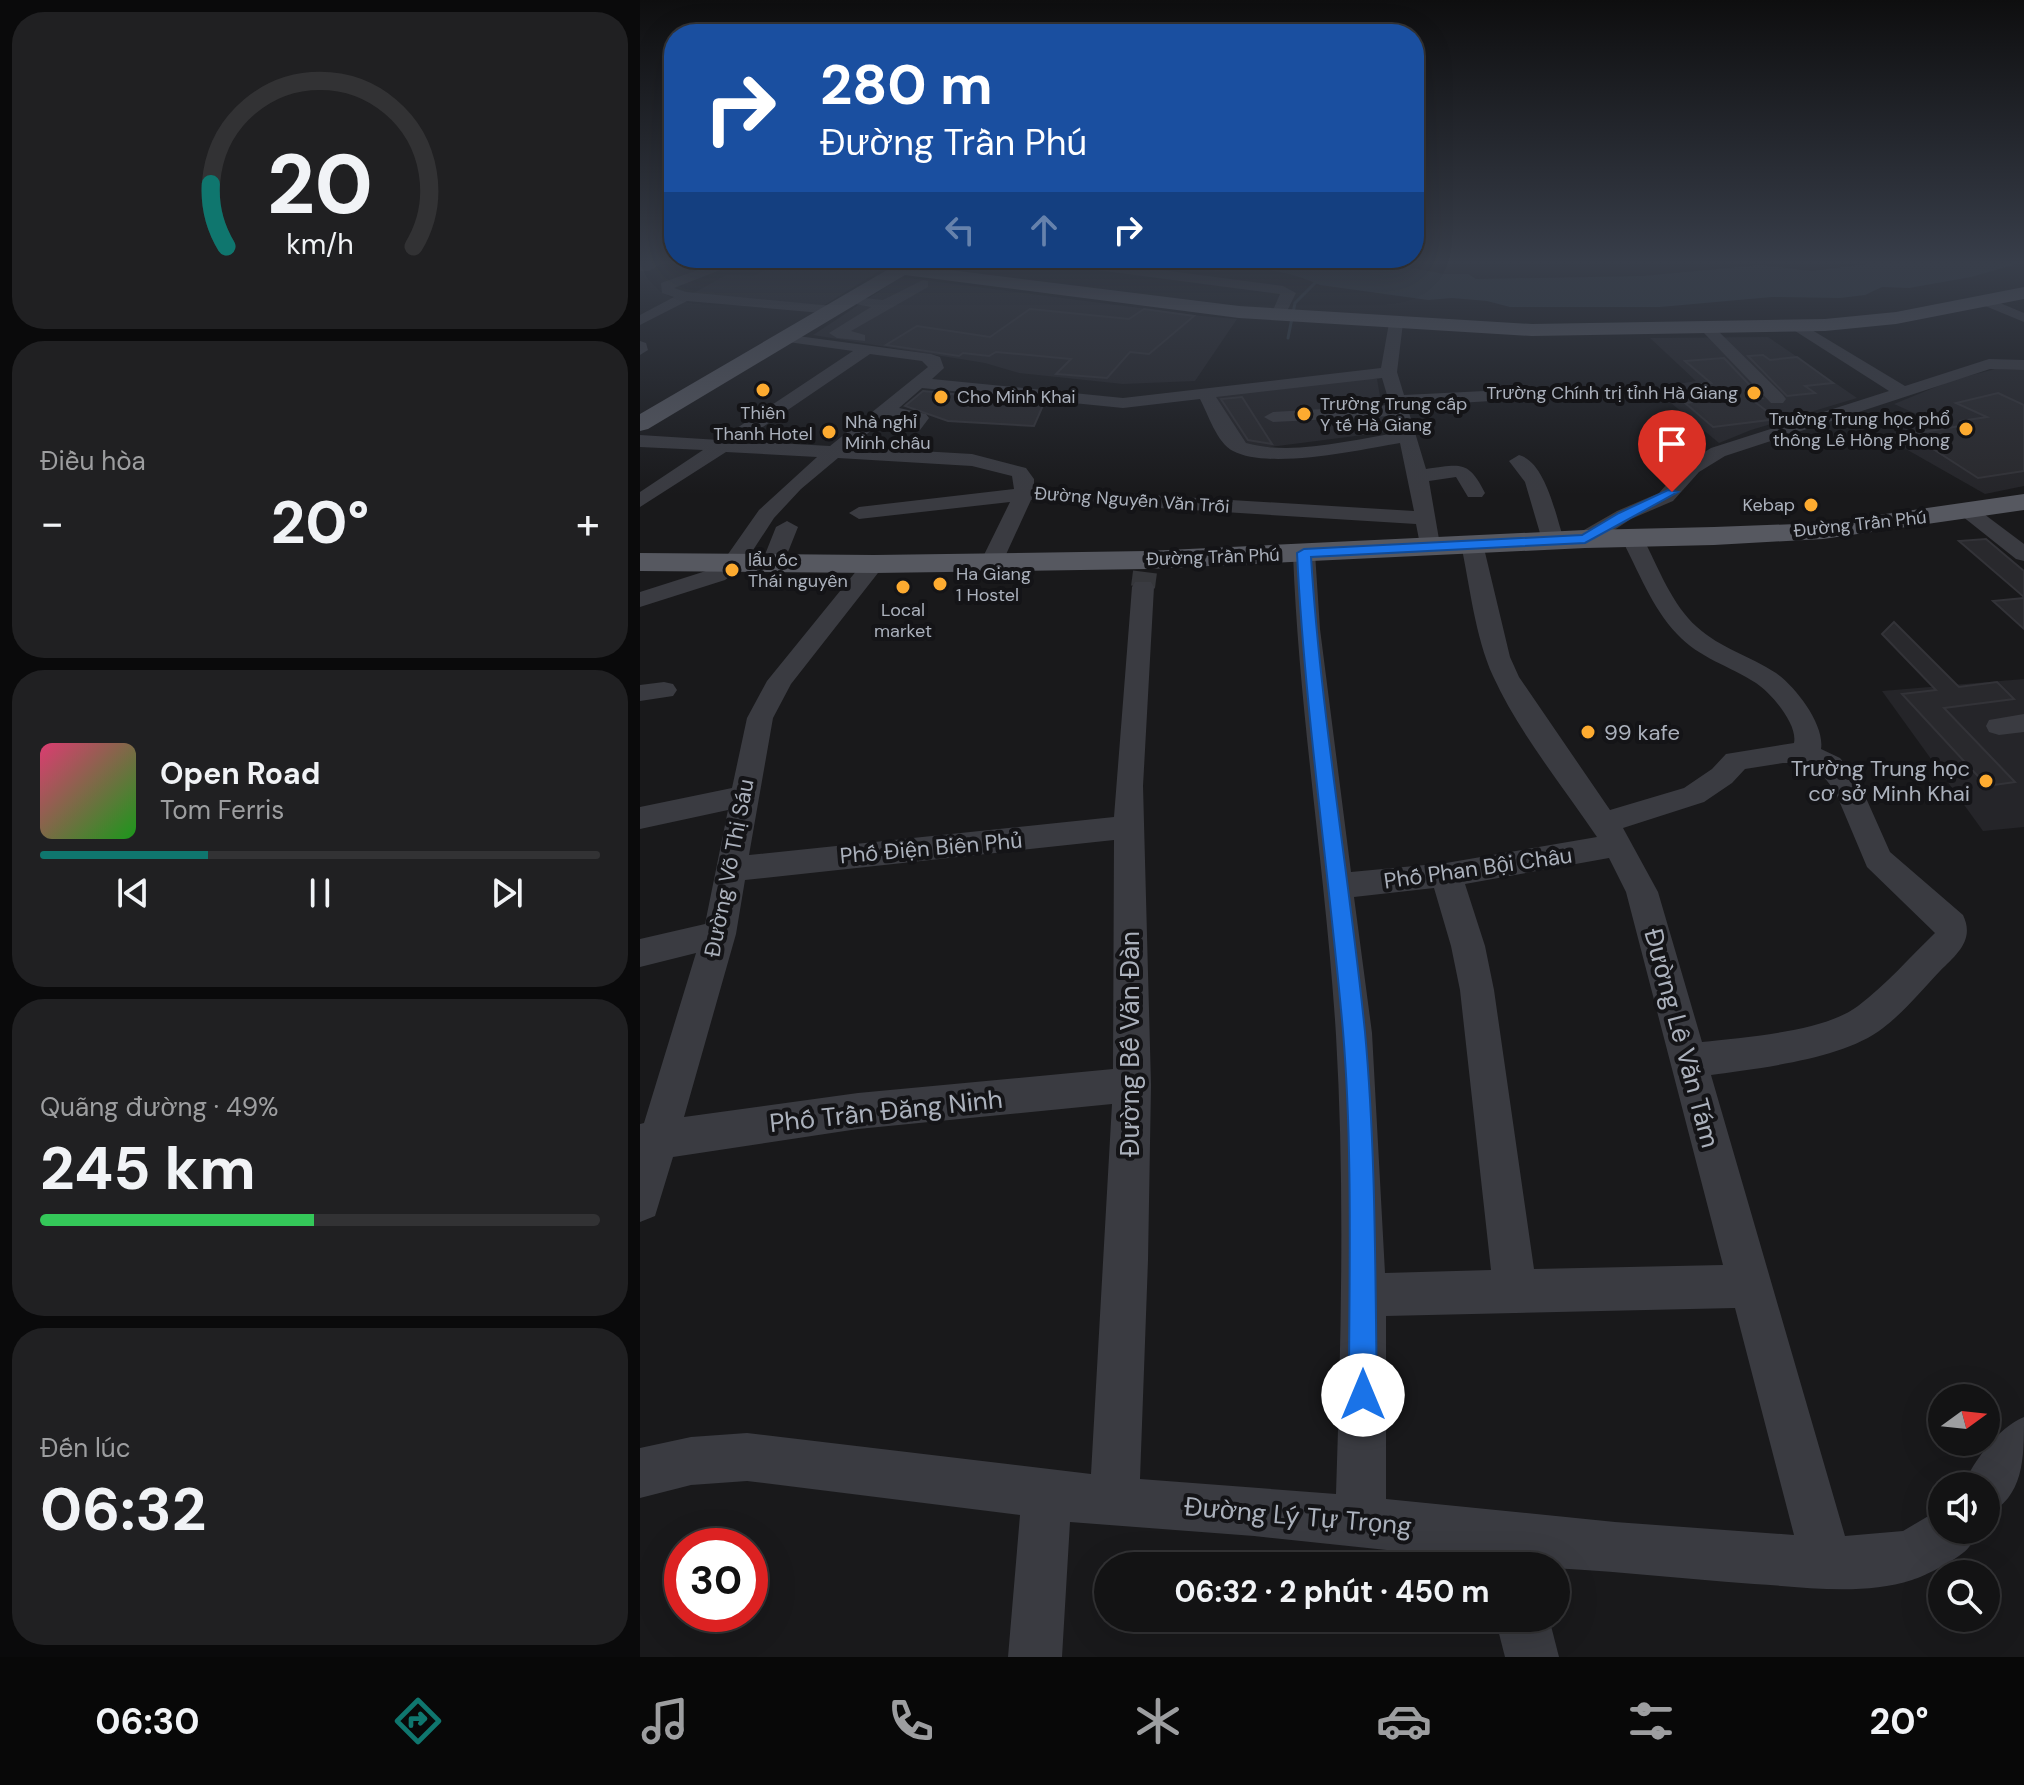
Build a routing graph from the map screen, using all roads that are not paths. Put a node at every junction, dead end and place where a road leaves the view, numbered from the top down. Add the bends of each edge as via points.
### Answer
1 (782, 340) edge
2 (824, 340) edge
3 (860, 340) edge
4 (1394, 340) edge
5 (1719, 340) edge
6 (1820, 340) edge
7 (874, 345) junction
8 (2024, 365) edge
9 (1389, 372) junction
10 (918, 383) junction
11 (1901, 391) junction
12 (1525, 394) dead end
13 (1206, 395) junction
14 (1777, 399) dead end
15 (1396, 406) junction
16 (883, 409) junction
17 (1273, 417) dead end
18 (640, 424) edge
19 (914, 426) dead end
20 (1405, 437) junction
21 (640, 441) edge
22 (721, 447) junction
23 (829, 453) junction
24 (1519, 461) dead end
25 (1418, 476) junction
26 (1475, 493) dead end
27 (1024, 494) junction
28 (640, 501) edge
29 (2024, 502) edge
30 (1969, 512) junction
31 (859, 513) dead end
32 (787, 527) dead end
33 (1428, 532) junction
34 (1632, 538) junction
35 (1585, 539) junction
36 (1553, 540) junction
37 (1472, 544) junction
38 (1304, 553) junction
39 (2024, 554) edge
40 (992, 561) junction
41 (640, 562) edge
42 (734, 562) junction
43 (773, 562) junction
44 (874, 564) junction
45 (1145, 573) junction
46 (640, 600) edge
47 (1806, 753) junction
48 (743, 796) junction
49 (640, 818) edge
50 (1130, 827) junction
51 (1611, 834) junction
52 (733, 869) junction
53 (1446, 875) junction
54 (1337, 886) junction
55 (719, 934) junction
56 (640, 953) edge
57 (1688, 1061) junction
58 (1132, 1085) junction
59 (649, 1140) edge
60 (640, 1201) edge
61 (1749, 1286) junction
62 (1515, 1290) junction
63 (1364, 1295) junction
64 (2024, 1441) edge
65 (640, 1473) edge
66 (2000, 1473) edge
67 (1047, 1494) junction
68 (1114, 1502) junction
69 (1361, 1520) junction
70 (1929, 1544) edge
71 (1506, 1551) edge
72 (1827, 1563) junction
73 (1526, 1632) edge
74 (1035, 1657) edge
75 (1532, 1657) edge

1 - 18 main road
2 - 7 street
3 - 7 street
4 - 9 street
5 - 14 street
6 - 11 street
7 - 10 street via 934,360 936,368
7 - 22 street
8 - 11 street via 1989,364
9 - 13 street
9 - 15 street
10 - 13 street via 1114,403
10 - 16 street
11 - 35 street via 1718,452 1692,468 1666,497
12 - 15 street
13 - 20 street via 1235,444 1247,449 1295,451
15 - 17 street
15 - 20 street
16 - 19 street via 920,418
16 - 23 street
20 - 25 street
21 - 22 street, Đường Nguyễn Văn Trỗi
22 - 23 street, Đường Nguyễn Văn Trỗi
22 - 28 street
23 - 27 street, Đường Nguyễn Văn Trỗi via 995,464 1019,472
23 - 42 street via 766,514
24 - 36 street via 1535,481
25 - 26 street via 1460,471
25 - 33 street
27 - 31 street
27 - 33 street, Đường Nguyễn Văn Trỗi
27 - 40 street
29 - 30 main road, Đường Trần Phú
30 - 34 main road, Đường Trần Phú via 1823,531
30 - 39 street
32 - 43 street
33 - 37 main road, Đường Trần Phú
33 - 38 main road, Đường Trần Phú
34 - 35 main road, Đường Trần Phú
34 - 47 street via 1674,617 1689,633 1774,684 1806,726
35 - 36 main road, Đường Trần Phú
36 - 37 main road, Đường Trần Phú
37 - 51 street, Đường Lê Văn Tám via 1506,677
38 - 45 main road, Đường Trần Phú
38 - 54 street
40 - 44 main road, Đường Trần Phú
40 - 45 main road, Đường Trần Phú
41 - 42 main road, Đường Trần Phú
42 - 43 main road, Đường Trần Phú
42 - 46 street via 707,580
43 - 44 main road, Đường Trần Phú
44 - 48 street, Đường Võ Thị Sáu via 769,698
45 - 50 street, Đường Bế Văn Đàn via 1130,747
47 - 51 street, Phố Phan Bội Châu via 1736,761 1694,795
47 - 57 street via 1836,770 1878,859 1944,916 1952,933 1949,941 1870,1018 1849,1029 1786,1048
48 - 49 street
48 - 52 street, Đường Võ Thị Sáu
50 - 52 street, Phố Điện Biên Phủ
50 - 58 street, Đường Bế Văn Đàn
51 - 53 street, Phố Phan Bội Châu
51 - 57 street, Đường Lê Văn Tám via 1642,892
52 - 55 street, Đường Võ Thị Sáu
53 - 54 street, Phố Phan Bội Châu
53 - 62 street via 1477,990
54 - 63 street via 1354,1033
55 - 56 street
55 - 59 street, Đường Võ Thị Sáu
57 - 61 street, Đường Lê Văn Tám
58 - 59 street, Phố Trần Đăng Ninh via 858,1111
58 - 68 street, Đường Bế Văn Đàn
59 - 60 street, Đường Võ Thị Sáu
61 - 62 street
61 - 72 street, Đường Lê Văn Tám
62 - 63 street
63 - 69 street
64 - 66 street
65 - 67 street, Đường Lý Tự Trọng via 691,1461 747,1457
67 - 68 street, Đường Lý Tự Trọng
67 - 74 street
68 - 69 street, Đường Lý Tự Trọng
69 - 71 street, Đường Lý Tự Trọng
70 - 72 street, Đường Lý Tự Trọng via 1911,1555
71 - 72 street, Đường Lý Tự Trọng via 1615,1548
73 - 75 street

